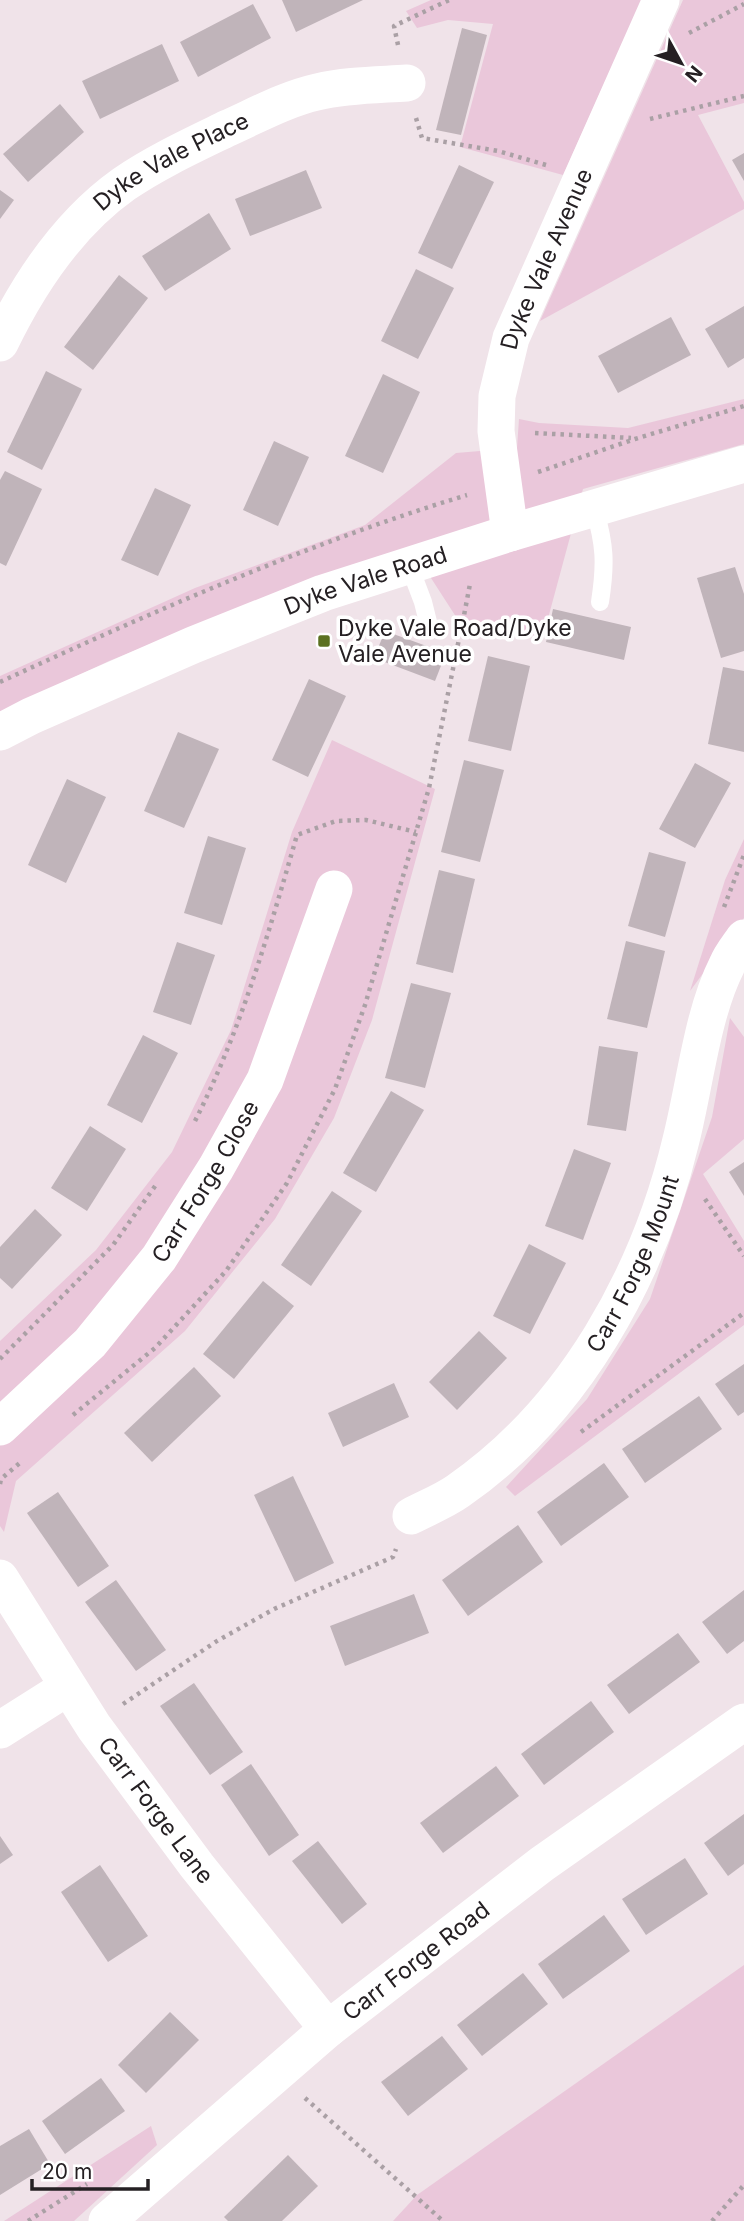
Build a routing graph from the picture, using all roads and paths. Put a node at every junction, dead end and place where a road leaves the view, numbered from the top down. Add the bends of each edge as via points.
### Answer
1 (449, 0) edge
2 (661, 0) edge
3 (407, 83) junction
4 (744, 96) edge
5 (610, 114) junction
6 (583, 175) junction
7 (0, 343) edge
8 (744, 406) edge
9 (496, 430) junction
10 (635, 439) junction
11 (744, 464) edge
12 (502, 484) junction
13 (594, 508) junction
14 (510, 533) junction
15 (409, 565) junction
16 (600, 602) dead end
17 (430, 630) dead end
18 (0, 682) edge
19 (0, 732) edge
20 (416, 832) dead end
21 (334, 888) dead end
22 (744, 938) edge
23 (189, 1132) dead end
24 (677, 1158) junction
25 (162, 1177) dead end
26 (744, 1256) edge
27 (744, 1313) edge
28 (0, 1359) edge
29 (0, 1427) edge
30 (579, 1433) dead end
31 (411, 1516) joint
32 (0, 1578) edge
33 (68, 1687) junction
34 (744, 1722) edge
35 (94, 1727) junction
36 (0, 1730) edge
37 (328, 2029) junction
38 (276, 2072) junction
39 (744, 2185) edge
40 (107, 2221) edge
41 (443, 2221) edge
42 (712, 2221) edge

1 - 3 path via 394,26
2 - 5 street, Dyke Vale Avenue
3 - 6 path via 422,138 498,150
3 - 7 street, Dyke Vale Place via 316,92 275,106 124,184 52,254
4 - 5 path via 647,119
5 - 6 street, Dyke Vale Avenue
6 - 9 street, Dyke Vale Avenue via 511,338 497,396
8 - 10 path
9 - 10 path
9 - 12 street, Dyke Vale Avenue
10 - 12 path
11 - 13 street, Dyke Vale Road
12 - 14 street, Dyke Vale Avenue
12 - 18 path via 393,518 244,575
13 - 14 street, Dyke Vale Road
13 - 16 lane via 606,564
14 - 15 street, Dyke Vale Road
15 - 17 lane
15 - 19 street, Dyke Vale Road via 193,645
20 - 23 path via 366,820 336,821 298,835 265,946 223,1061
21 - 29 street, Carr Forge Close via 265,1080 216,1168 159,1258 90,1343
22 - 24 street, Carr Forge Mount via 716,993
24 - 26 path
24 - 31 street, Carr Forge Mount via 650,1237 619,1304 582,1365 548,1410 501,1458 456,1493
25 - 28 path via 113,1245
27 - 30 path
31 - 35 path via 393,1557 228,1634
32 - 33 street, Carr Forge Lane
33 - 35 street, Carr Forge Lane
33 - 36 street
34 - 37 street, Carr Forge Road via 542,1864
35 - 37 street, Carr Forge Lane via 197,1866
37 - 38 street, Carr Forge Road
38 - 40 street, Carr Forge Road
38 - 41 path
39 - 42 path

